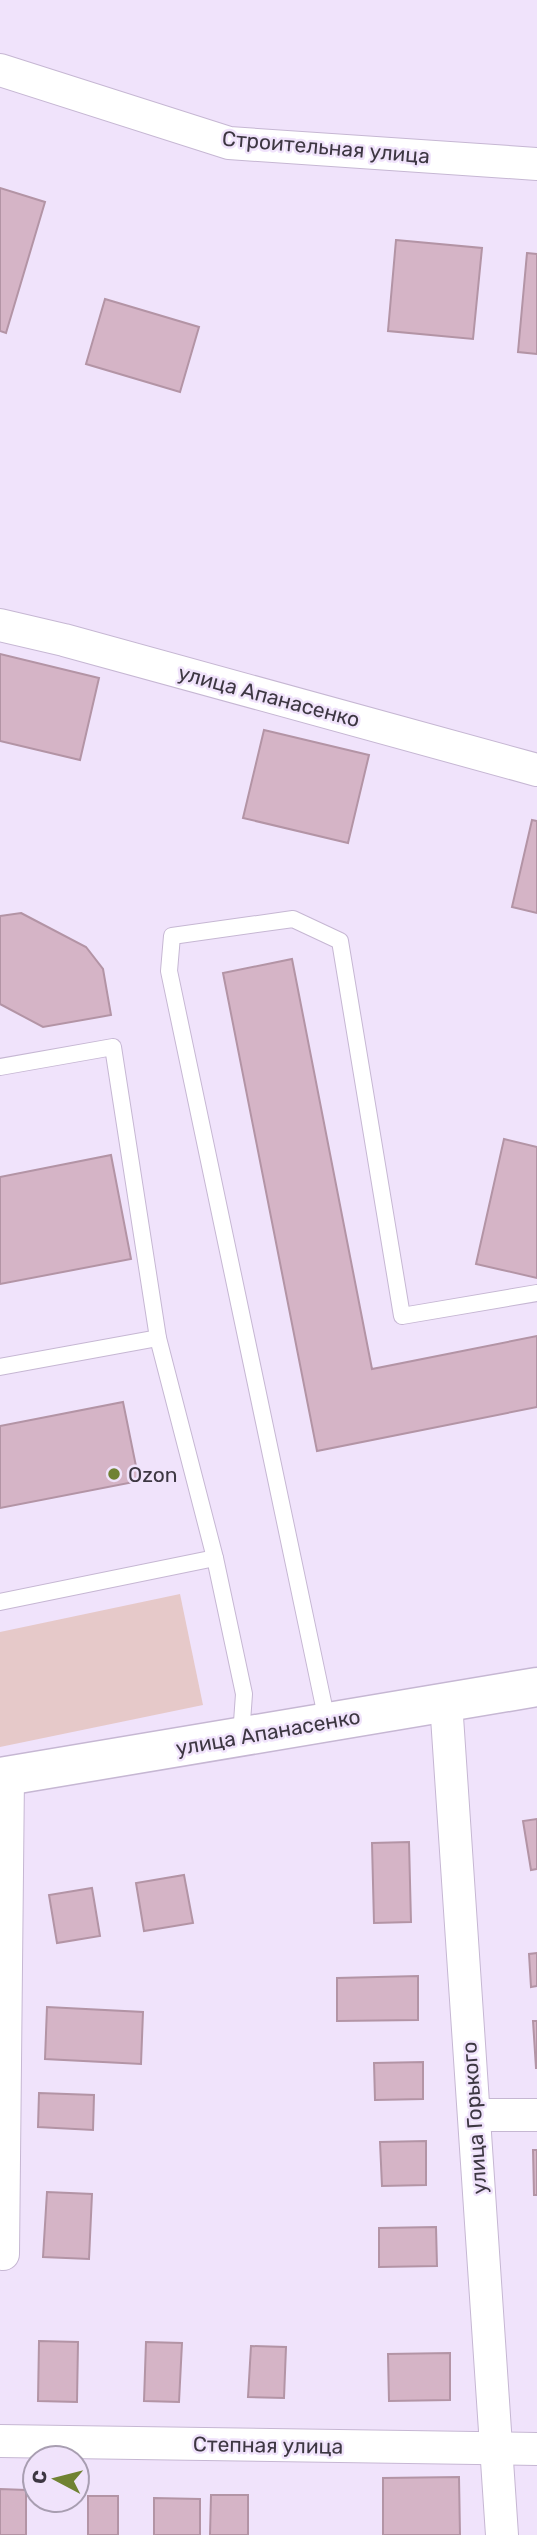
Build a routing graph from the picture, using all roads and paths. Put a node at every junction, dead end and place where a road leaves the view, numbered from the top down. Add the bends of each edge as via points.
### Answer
1 (0, 70) edge
2 (537, 164) edge
3 (0, 625) edge
4 (537, 770) edge
5 (0, 1067) edge
6 (537, 1293) edge
7 (158, 1338) junction
8 (0, 1367) edge
9 (215, 1558) junction
10 (0, 1602) edge
11 (537, 1687) edge
12 (446, 1702) junction
13 (327, 1721) junction
14 (241, 1736) junction
15 (4, 1777) edge
16 (474, 2115) junction
17 (537, 2115) edge
18 (4, 2254) dead end
19 (0, 2441) edge
20 (496, 2449) junction
21 (537, 2449) edge
22 (502, 2535) edge

1 - 2 street, Строительная улица via 229,143
3 - 4 street, улица Апанасенко
5 - 7 lane via 113,1047
6 - 13 lane via 402,1316 340,941 293,919 172,936 169,971
7 - 8 lane
7 - 9 lane
9 - 10 lane
9 - 14 lane via 244,1694
11 - 12 main road, улица Апанасенко
12 - 13 main road, улица Апанасенко
12 - 16 street, улица Горького
13 - 14 main road, улица Апанасенко
14 - 15 main road, улица Апанасенко
15 - 18 street
16 - 17 street
16 - 20 street, улица Горького
19 - 20 street, Степная улица
20 - 21 street, Степная улица
20 - 22 street, улица Горького

